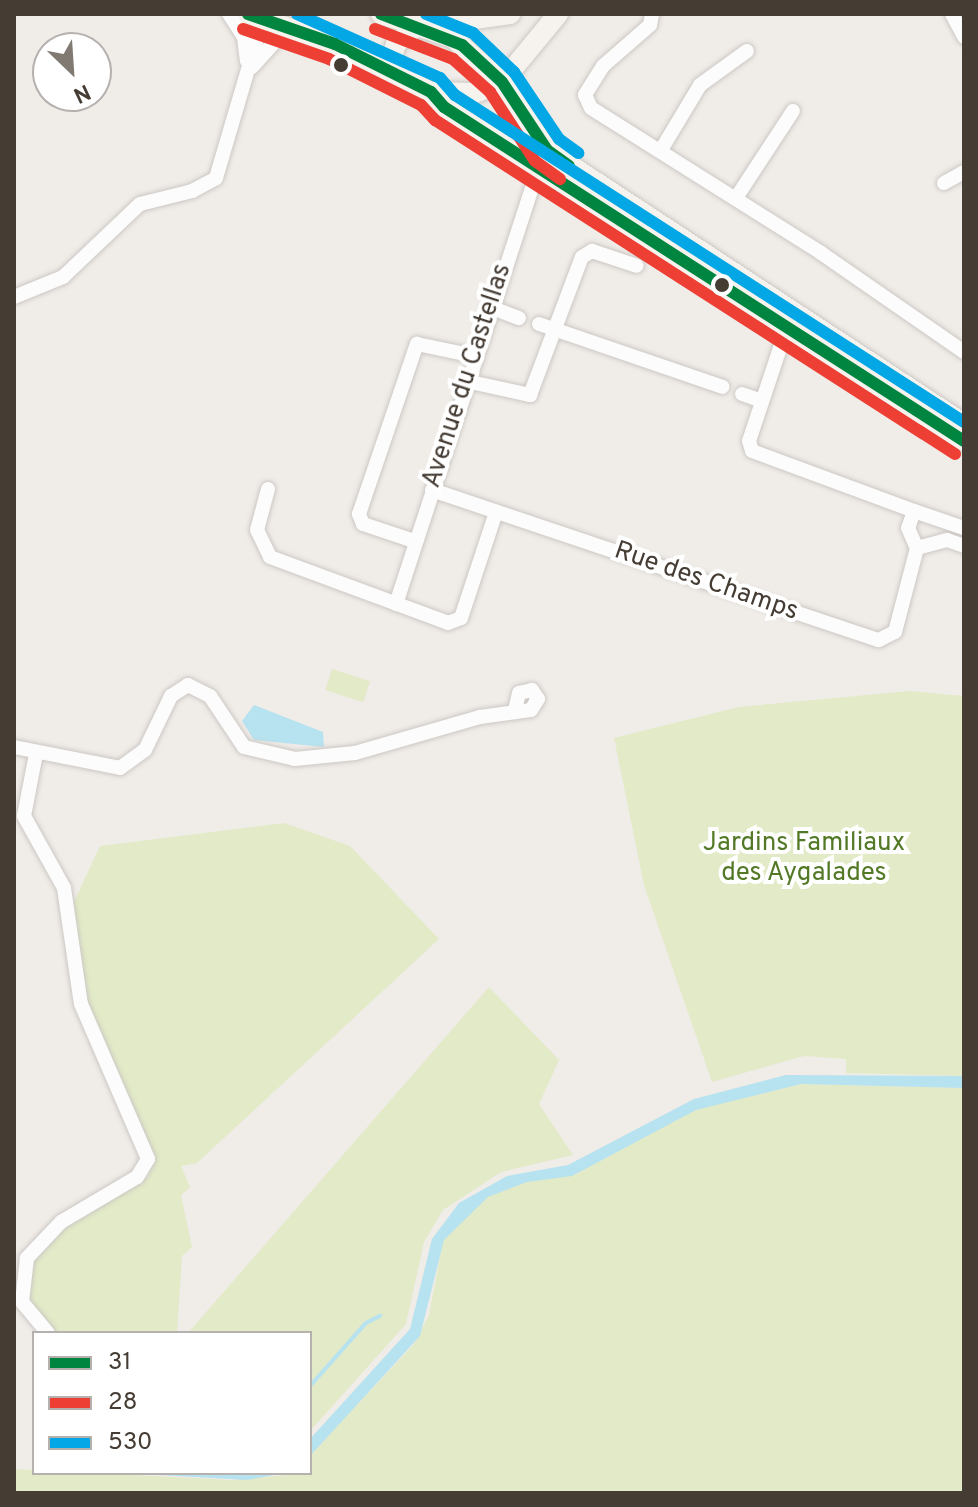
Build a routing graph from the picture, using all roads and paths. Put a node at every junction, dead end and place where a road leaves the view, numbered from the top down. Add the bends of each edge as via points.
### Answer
1 (229, 14) edge
2 (381, 14) edge
3 (510, 14) edge
4 (558, 14) edge
5 (652, 14) edge
6 (261, 15) edge
7 (957, 16) edge
8 (419, 24) junction
9 (307, 32) junction
10 (964, 37) edge
11 (747, 51) dead end
12 (524, 54) junction
13 (389, 68) junction
14 (247, 74) junction
15 (502, 82) junction
16 (431, 92) junction
17 (518, 102) junction
18 (793, 111) dead end
19 (661, 150) junction
20 (543, 158) junction
21 (964, 172) edge
22 (944, 183) dead end
23 (736, 198) junction
24 (637, 266) dead end
25 (14, 297) edge
26 (490, 307) junction
27 (519, 318) dead end
28 (791, 319) junction
29 (539, 324) dead end
30 (555, 330) junction
31 (964, 352) edge
32 (474, 356) junction
33 (466, 381) junction
34 (723, 387) dead end
35 (742, 394) dead end
36 (762, 401) junction
37 (964, 424) edge
38 (964, 441) edge
39 (268, 489) dead end
40 (432, 490) junction
41 (914, 511) junction
42 (496, 512) junction
43 (964, 528) edge
44 (414, 541) junction
45 (964, 546) edge
46 (917, 548) junction
47 (396, 604) junction
48 (515, 710) dead end
49 (14, 747) edge
50 (36, 757) junction
51 (19, 815) edge
52 (46, 1331) edge

1 - 14 street via 244,37
2 - 8 main road
3 - 8 main road via 457,26
4 - 12 main road
5 - 19 street via 650,25 603,66 585,95 591,108
6 - 9 main road
6 - 14 street
7 - 10 street
8 - 13 main road via 396,44
8 - 15 main road via 453,38
9 - 13 main road
9 - 14 street via 276,40
11 - 19 street via 700,85
12 - 15 main road
12 - 17 main road
13 - 16 main road
14 - 25 street via 216,178 192,191 140,204 63,277
15 - 16 main road via 475,93
15 - 17 main road
16 - 20 main road via 444,107
17 - 20 main road
18 - 23 street
19 - 23 street
20 - 26 street, Avenue du Castellas
20 - 28 main road
21 - 22 street
23 - 31 street
24 - 30 street via 586,252
26 - 27 street
26 - 32 street, Avenue du Castellas
28 - 36 street
28 - 37 main road
28 - 38 main road
29 - 30 street
30 - 33 street via 530,395
30 - 34 street
32 - 33 street, Avenue du Castellas
32 - 44 street via 417,344 359,514 363,524
33 - 40 street, Avenue du Castellas
35 - 36 street
36 - 41 street via 749,441 757,456
39 - 47 street via 257,530 263,551
40 - 42 street, Rue des Champs
40 - 44 street, Avenue du Castellas
41 - 43 street
41 - 46 street, Rue des Champs via 908,528
42 - 46 street, Rue des Champs via 879,640 895,632
42 - 47 street via 459,620 448,623
44 - 47 street, Avenue du Castellas
45 - 46 street via 947,540
48 - 50 street via 355,753 295,759 244,747 210,696 188,685 171,696 145,750 113,769
49 - 50 street
50 - 51 street
51 - 52 street via 64,888 81,1004 148,1159 137,1177 61,1222 27,1258 22,1302

